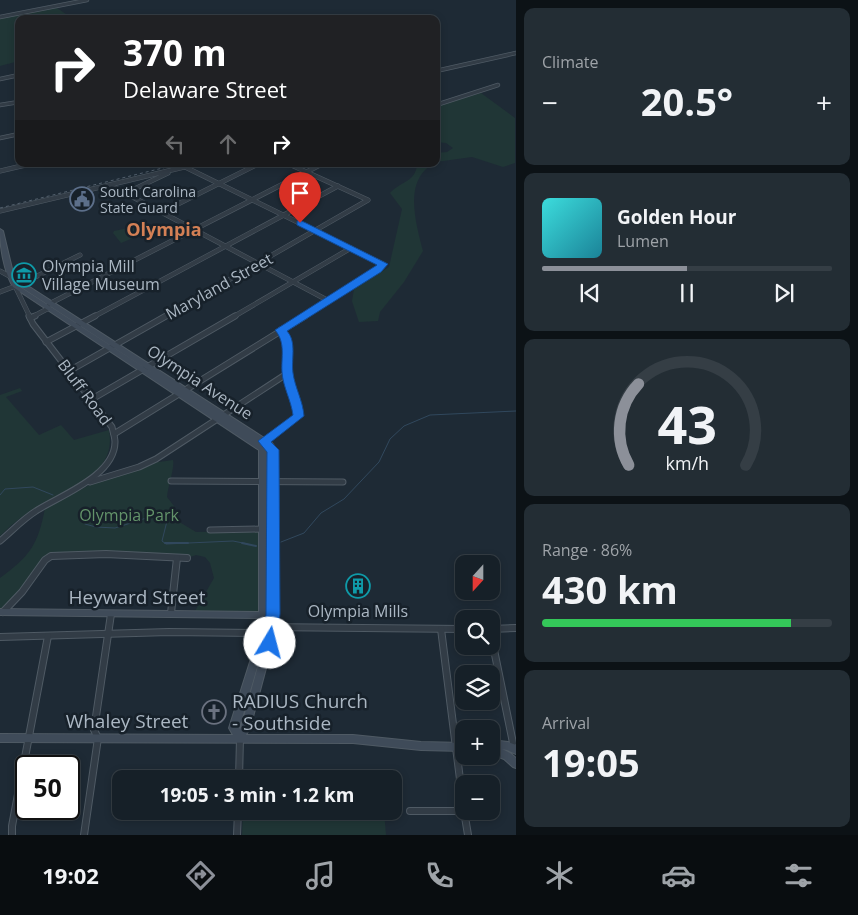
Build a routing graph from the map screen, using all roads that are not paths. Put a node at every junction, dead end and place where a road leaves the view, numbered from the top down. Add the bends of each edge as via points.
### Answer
1 (87, 0) edge
2 (0, 17) edge
3 (516, 53) edge
4 (440, 70) edge
5 (15, 76) edge
6 (0, 79) edge
7 (498, 86) dead end
8 (15, 103) edge
9 (440, 104) edge
10 (0, 105) edge
11 (15, 135) edge
12 (0, 138) edge
13 (17, 167) edge
14 (185, 167) joint
15 (252, 167) edge
16 (295, 167) edge
17 (316, 167) edge
18 (170, 170) junction
19 (0, 171) edge
20 (306, 172) junction
21 (218, 183) junction
22 (110, 185) junction
23 (338, 186) junction
24 (126, 193) junction
25 (253, 200) junction
26 (0, 211) edge
27 (162, 212) junction
28 (284, 215) junction
29 (195, 230) junction
30 (0, 231) edge
31 (316, 231) junction
32 (226, 246) junction
33 (350, 248) junction
34 (80, 255) dead end
35 (259, 264) junction
36 (0, 271) edge
37 (11, 278) junction
38 (293, 282) junction
39 (18, 285) junction
40 (0, 292) edge
41 (28, 294) junction
42 (20, 297) junction
43 (329, 301) junction
44 (49, 306) junction
45 (30, 318) junction
46 (80, 325) junction
47 (281, 330) junction
48 (46, 342) junction
49 (112, 346) junction
50 (146, 368) junction
51 (69, 371) junction
52 (288, 373) junction
53 (183, 392) junction
54 (92, 399) junction
55 (220, 417) junction
56 (114, 434) junction
57 (261, 443) junction
58 (171, 481) dead end
59 (263, 481) junction
60 (273, 481) junction
61 (343, 482) dead end
62 (85, 484) junction
63 (262, 529) junction
64 (210, 530) dead end
65 (0, 541) edge
66 (177, 558) junction
67 (187, 558) dead end
68 (1, 612) edge
69 (171, 613) junction
70 (111, 614) junction
71 (263, 614) junction
72 (273, 614) junction
73 (441, 628) junction
74 (455, 628) edge
75 (500, 628) edge
76 (516, 628) edge
77 (267, 630) junction
78 (108, 634) junction
79 (0, 636) edge
80 (48, 636) junction
81 (495, 655) edge
82 (456, 720) edge
83 (0, 738) edge
84 (30, 738) junction
85 (98, 738) junction
86 (240, 738) junction
87 (515, 745) edge
88 (500, 746) edge
89 (455, 747) edge
90 (500, 751) edge
91 (516, 764) edge
92 (238, 770) edge
93 (410, 811) dead end
94 (455, 811) edge
95 (238, 820) edge
96 (466, 820) edge
97 (12, 835) edge
98 (84, 835) edge
99 (237, 835) edge
100 (468, 835) edge

1 - 2 street
3 - 4 street
5 - 6 street
7 - 9 street
8 - 10 street
11 - 12 street
13 - 19 street
14 - 18 street
14 - 21 street
15 - 21 street
16 - 20 street
17 - 20 street
18 - 22 street
18 - 24 street
20 - 23 street
20 - 25 street
21 - 25 street
21 - 27 street
22 - 24 street
22 - 26 street
23 - 28 street
23 - 31 street, Maryland Street via 368,200
24 - 27 street
25 - 28 street
25 - 29 street
27 - 29 street
28 - 31 street
28 - 32 street
29 - 32 street
29 - 44 street
30 - 37 main road
31 - 33 street
31 - 35 street, Maryland Street
32 - 35 street
32 - 46 street
33 - 38 street
33 - 43 street via 383,264
34 - 39 street
35 - 38 street
35 - 49 street, Maryland Street
36 - 37 street, Olympia Avenue
37 - 39 main road, Olympia Avenue
38 - 43 street
38 - 50 street
39 - 40 street
39 - 41 main road, Olympia Avenue
39 - 42 street, Bluff Road
39 - 44 main road, Olympia Avenue
41 - 42 street
41 - 44 main road, Olympia Avenue
42 - 45 street, Bluff Road
43 - 47 street
44 - 45 street
44 - 46 main road, Olympia Avenue
45 - 48 street, Bluff Road
46 - 48 street
46 - 49 main road, Olympia Avenue
47 - 52 street via 285,334
47 - 53 street
48 - 51 street, Bluff Road
49 - 50 main road, Olympia Avenue
49 - 51 street, Maryland Street
50 - 53 main road, Olympia Avenue
50 - 54 street
51 - 54 street, Bluff Road
52 - 55 street
52 - 57 street via 298,416
53 - 55 main road, Olympia Avenue
53 - 56 street
54 - 56 street, Bluff Road
55 - 57 main road, Olympia Avenue
55 - 62 street via 156,459
56 - 62 street, Bluff Road via 112,454 106,465
57 - 59 main road
57 - 60 main road via 273,450
58 - 59 street
59 - 60 street
59 - 63 main road
60 - 61 street
60 - 72 main road
62 - 65 street, Bluff Road via 22,520
63 - 64 street
63 - 71 main road
66 - 67 street
66 - 68 street via 106,554 52,556
66 - 69 street
68 - 70 main road, Heyward Street
69 - 70 main road, Heyward Street
69 - 71 main road, Heyward Street
70 - 78 street
71 - 72 main road, Heyward Street
71 - 77 main road
72 - 77 main road
73 - 74 street, Heyward Street
73 - 77 street, Heyward Street
73 - 82 street
75 - 76 street
77 - 78 street, Heyward Street
77 - 86 main road via 246,728
78 - 80 street, Heyward Street
78 - 85 street via 94,731
79 - 80 street, Heyward Street
80 - 84 street
81 - 87 street
83 - 84 main road, Whaley Street
84 - 85 main road, Whaley Street
84 - 97 street
85 - 86 main road, Whaley Street
85 - 98 street
86 - 89 main road, Whaley Street via 353,739
86 - 92 street
87 - 88 main road
90 - 91 main road
93 - 94 street
95 - 99 street
96 - 100 street

